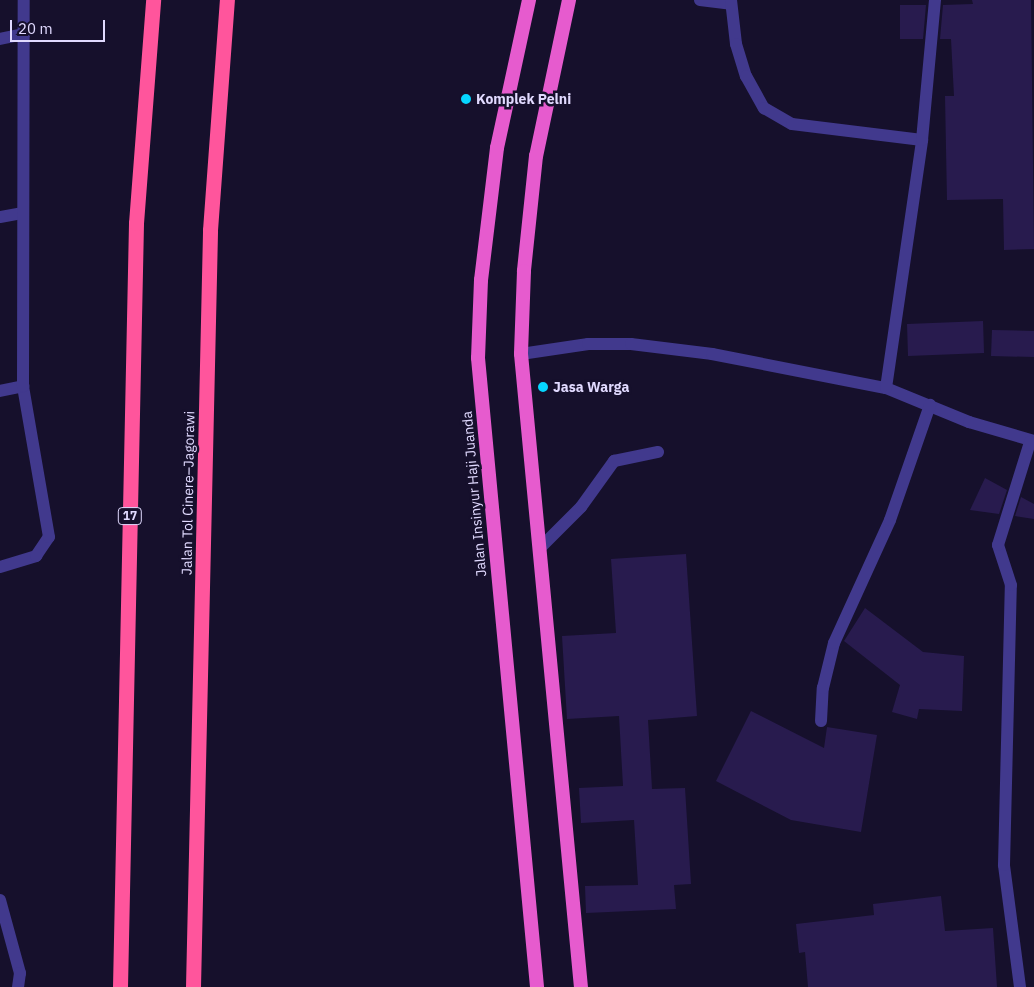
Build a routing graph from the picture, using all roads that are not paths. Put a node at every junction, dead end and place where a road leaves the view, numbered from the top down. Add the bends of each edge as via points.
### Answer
1 (24, 0) edge
2 (154, 0) edge
3 (227, 0) edge
4 (529, 0) edge
5 (569, 0) edge
6 (700, 0) edge
7 (935, 0) edge
8 (731, 2) edge
9 (24, 34) junction
10 (0, 38) edge
11 (922, 140) junction
12 (22, 212) junction
13 (0, 217) edge
14 (521, 354) junction
15 (23, 386) junction
16 (886, 388) junction
17 (0, 391) edge
18 (930, 406) junction
19 (1032, 441) edge
20 (658, 452) dead end
21 (540, 548) junction
22 (0, 567) edge
23 (820, 721) dead end
24 (0, 900) edge
25 (18, 987) edge
26 (120, 987) edge
27 (193, 987) edge
28 (537, 987) edge
29 (581, 987) edge
30 (1020, 987) edge

1 - 9 street
2 - 26 highway, 17 via 136,223
3 - 27 highway, Jalan Tol Cinere–Jagorawi via 210,230
4 - 28 highway, Jalan Insinyur Haji Juanda via 496,148 481,280 478,358
5 - 14 highway via 536,156
6 - 8 street
7 - 11 street
8 - 11 street via 746,76 764,108 792,124
9 - 10 street
9 - 12 street
11 - 16 street
12 - 13 street
12 - 15 street
14 - 16 street via 588,344 671,348
14 - 21 highway
15 - 17 street
15 - 22 street via 50,536 36,556
16 - 18 street
18 - 19 street
18 - 23 street via 890,520 834,643 823,688
19 - 30 street via 998,545 1011,585 1004,865
20 - 21 street via 614,461 581,507
21 - 29 highway
24 - 25 street via 20,973

